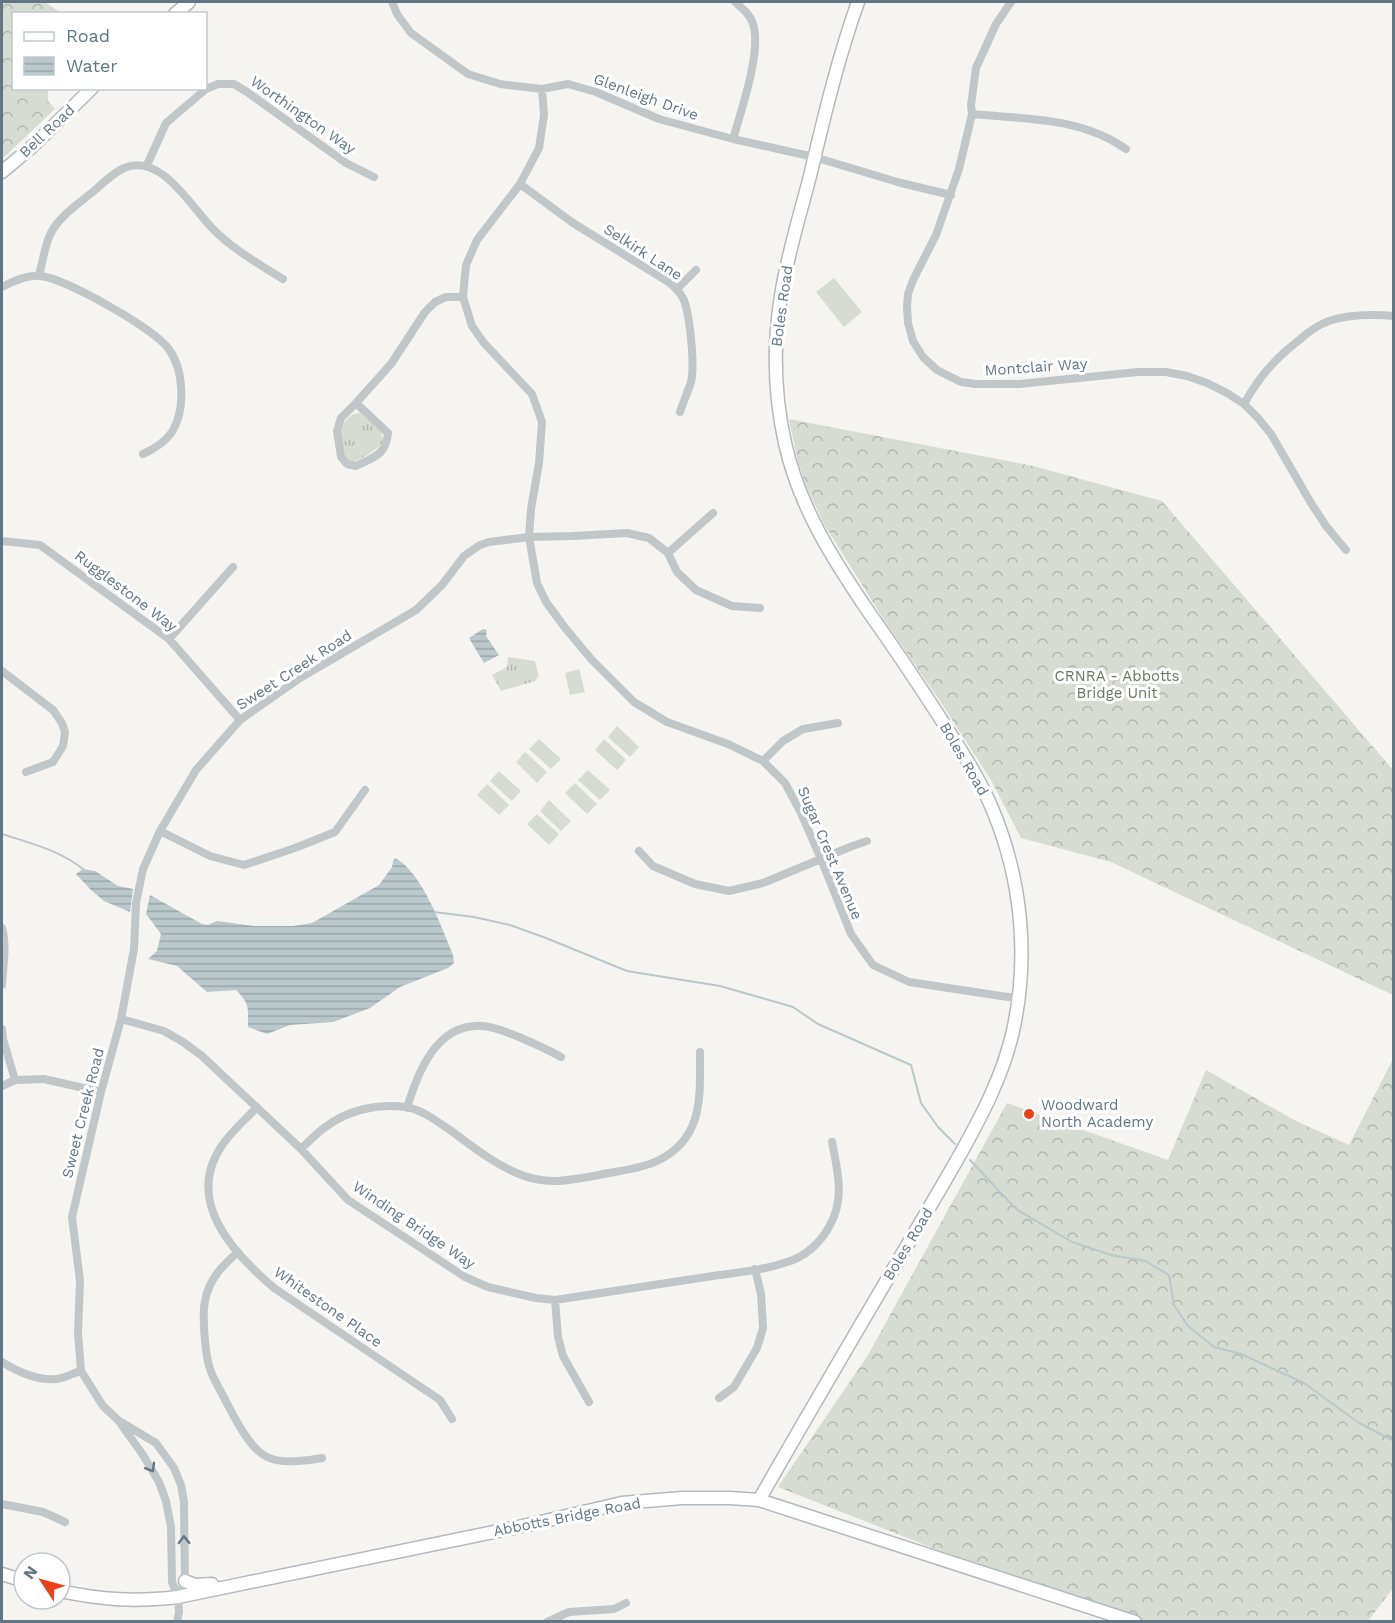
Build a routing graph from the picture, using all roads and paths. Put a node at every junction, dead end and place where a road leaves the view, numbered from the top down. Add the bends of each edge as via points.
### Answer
1 (189, 2) edge
2 (392, 2) edge
3 (735, 2) edge
4 (858, 2) edge
5 (1011, 2) edge
6 (177, 12) edge
7 (207, 89) edge
8 (542, 89) junction
9 (90, 90) edge
10 (205, 90) edge
11 (972, 114) junction
12 (733, 140) junction
13 (1126, 149) dead end
14 (814, 157) junction
15 (147, 165) junction
16 (2, 172) edge
17 (374, 177) dead end
18 (520, 184) junction
19 (951, 195) junction
20 (696, 270) dead end
21 (39, 275) junction
22 (283, 279) dead end
23 (2, 287) edge
24 (677, 289) junction
25 (463, 297) junction
26 (1394, 316) edge
27 (356, 403) junction
28 (1244, 404) junction
29 (680, 412) dead end
30 (143, 454) dead end
31 (713, 513) dead end
32 (530, 537) junction
33 (2, 541) edge
34 (1346, 550) dead end
35 (668, 553) junction
36 (233, 567) dead end
37 (760, 608) dead end
38 (169, 639) junction
39 (2, 671) edge
40 (240, 720) junction
41 (838, 723) dead end
42 (763, 761) junction
43 (26, 772) dead end
44 (365, 790) dead end
45 (160, 831) junction
46 (867, 841) dead end
47 (639, 851) dead end
48 (821, 858) junction
49 (2, 928) edge
50 (2, 985) edge
51 (1018, 998) junction
52 (121, 1019) junction
53 (2, 1029) edge
54 (700, 1052) dead end
55 (561, 1057) dead end
56 (15, 1080) junction
57 (2, 1086) edge
58 (101, 1092) junction
59 (257, 1107) junction
60 (407, 1107) junction
61 (832, 1142) dead end
62 (301, 1149) junction
63 (238, 1252) junction
64 (755, 1269) junction
65 (555, 1300) junction
66 (2, 1362) edge
67 (81, 1371) junction
68 (719, 1398) dead end
69 (589, 1402) dead end
70 (452, 1419) dead end
71 (118, 1420) junction
72 (322, 1458) dead end
73 (759, 1500) junction
74 (2, 1504) edge
75 (65, 1522) dead end
76 (284, 1576) junction
77 (184, 1581) junction
78 (72, 1593) edge
79 (178, 1597) junction
80 (626, 1603) dead end
81 (177, 1622) edge
82 (547, 1622) edge
83 (1135, 1622) edge

1 - 6 street
2 - 8 street, Glenleigh Drive via 411,33 468,74 500,84
3 - 12 street via 749,15 756,42
4 - 14 street, Boles Road
5 - 11 street, Montclair Way via 976,68
7 - 17 street, Worthington Way via 234,84 346,163
8 - 12 street, Glenleigh Drive via 568,84 658,119
8 - 18 street, Sugar Crest Avenue via 544,115 539,148
9 - 16 street, Bell Road
10 - 15 street, Worthington Way via 166,123
11 - 13 street via 1074,125 1101,134
11 - 19 street, Montclair Way
12 - 14 street, Glenleigh Drive
14 - 19 street, Glenleigh Drive
14 - 51 street, Boles Road via 781,292 776,330 775,370 785,443 809,514 849,582 963,753 994,812 1016,883 1022,957
15 - 21 street via 126,167 113,174 66,216 51,232
15 - 22 street via 181,190 212,229
18 - 24 street, Selkirk Lane
18 - 25 street, Sugar Crest Avenue via 477,240 466,265
19 - 28 street, Montclair Way via 913,280 907,306 913,341 937,370 961,382 976,384 1166,372 1208,383
20 - 24 street
21 - 23 street
21 - 30 street via 65,283 119,312 154,334 169,349 183,389 180,410 172,432 159,446
24 - 29 street, Selkirk Lane via 689,320 692,380
25 - 27 street via 435,302 391,364
25 - 32 street, Sugar Crest Avenue via 472,326 532,394 542,422
26 - 28 street via 1340,318 1314,328 1270,365
27 - 27 street via 341,418 337,431 341,457 356,466 382,452 388,433
28 - 34 street, Montclair Way via 1271,434 1311,503
31 - 35 street
32 - 35 street, Sweet Creek Road via 627,533 649,538
32 - 40 street, Sweet Creek Road via 480,545 464,556 416,610 300,678
32 - 42 street, Sugar Crest Avenue via 537,583 546,602 618,687 667,722
33 - 38 street, Rugglestone Way via 40,545
35 - 37 street, Sweet Creek Road via 677,572 696,590 732,606
36 - 38 street
38 - 40 street, Rugglestone Way
39 - 43 street via 52,710 65,732 63,746 53,762
40 - 45 street, Sweet Creek Road via 196,770
41 - 42 street via 802,729
42 - 48 street, Sugar Crest Avenue via 785,783
44 - 45 street via 335,832 244,865 210,856
45 - 52 street, Sweet Creek Road via 143,869
46 - 48 street
47 - 48 street via 653,866 695,884 729,891 763,883
48 - 51 street, Sugar Crest Avenue via 851,934 873,965 909,982
49 - 50 street
51 - 73 street, Boles Road via 1003,1066 987,1107
52 - 58 street, Sweet Creek Road
52 - 59 street, Winding Bridge Way via 164,1031 183,1042
53 - 56 street
54 - 60 street via 697,1118 686,1138 671,1153 629,1169 563,1182 520,1175 425,1113
55 - 60 street via 498,1029 467,1027 436,1046 414,1083
56 - 57 street
56 - 58 street via 44,1079
58 - 67 street, Sweet Creek Road via 72,1217 80,1281
59 - 62 street, Winding Bridge Way
59 - 63 street, Whitestone Place via 223,1144 209,1177 208,1196 213,1214
60 - 62 street via 346,1114
61 - 64 street, Winding Bridge Way via 839,1180 837,1206 829,1227 805,1254
62 - 65 street, Winding Bridge Way via 348,1200 465,1277 488,1287
63 - 70 street, Whitestone Place via 274,1288 440,1400
63 - 72 street via 214,1276 204,1303 210,1370 238,1425 265,1456 303,1462
64 - 65 street, Winding Bridge Way
64 - 68 street via 763,1328 757,1348 734,1386
65 - 69 street via 563,1356
66 - 67 street via 37,1377 57,1379
67 - 71 street, Sweet Creek Road
77 -> 71 street, Sweet Creek Road via 181,1485 156,1443
71 -> 79 street, Sweet Creek Road via 149,1464 166,1501 171,1527 172,1582
73 - 76 street, Abbotts Bridge Road via 690,1498 622,1503
73 - 83 street, Abbotts Bridge Road
74 - 75 street via 43,1512
76 - 77 street via 266,1573 195,1585
76 - 79 street, Abbotts Bridge Road
77 - 79 street, Sweet Creek Road
78 - 79 street, Abbotts Bridge Road via 113,1600
79 - 81 street
80 - 82 street via 614,1609 569,1612

